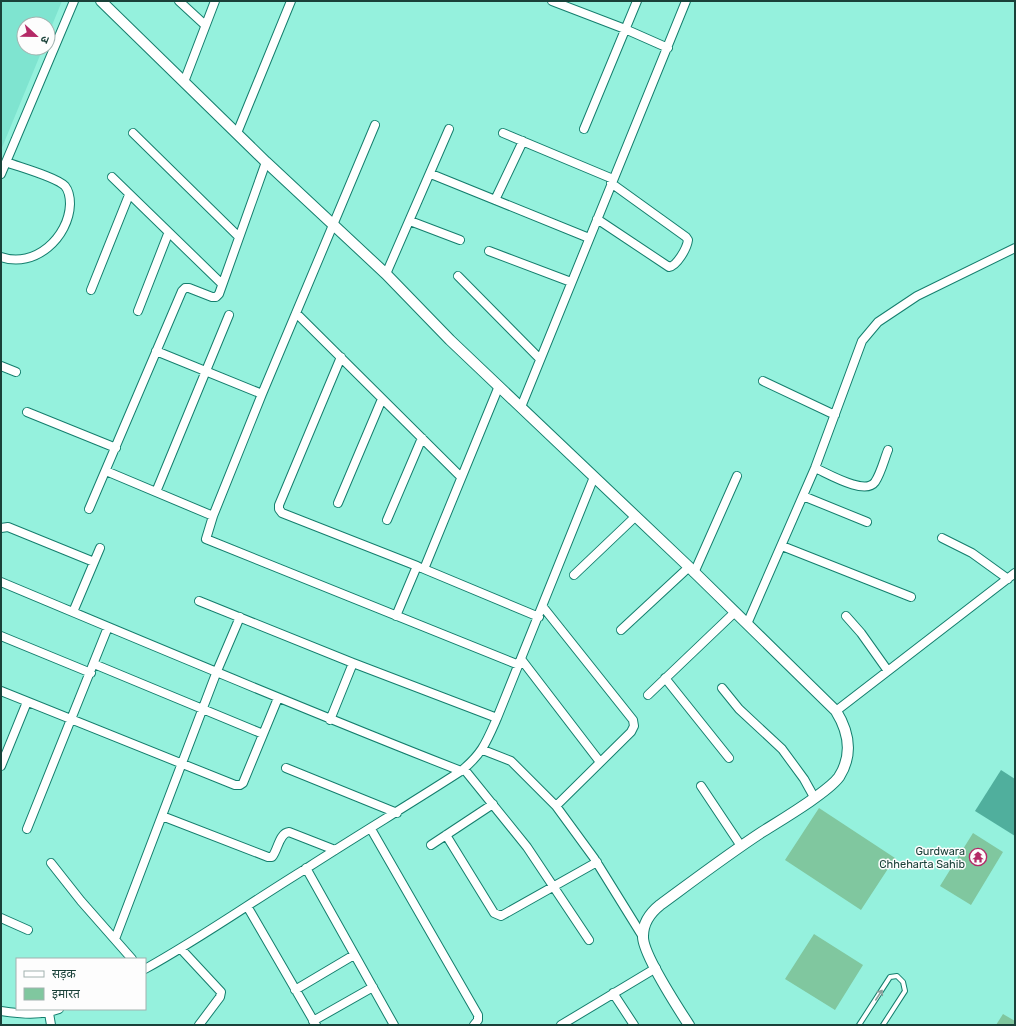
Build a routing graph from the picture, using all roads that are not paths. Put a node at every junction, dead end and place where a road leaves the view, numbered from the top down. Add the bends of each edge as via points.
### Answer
1 (74, 1) edge
2 (101, 1) edge
3 (179, 1) edge
4 (215, 1) edge
5 (291, 1) edge
6 (552, 1) edge
7 (637, 1) edge
8 (686, 1) edge
9 (206, 25) junction
10 (625, 29) junction
11 (668, 48) junction
12 (184, 82) junction
13 (376, 125) dead end
14 (449, 129) dead end
15 (584, 129) dead end
16 (133, 133) dead end
17 (237, 133) junction
18 (503, 133) dead end
19 (523, 142) junction
20 (6, 162) junction
21 (266, 162) junction
22 (1, 174) edge
23 (431, 174) junction
24 (112, 177) dead end
25 (612, 181) junction
26 (129, 195) junction
27 (495, 200) junction
28 (597, 219) junction
29 (410, 221) junction
30 (332, 224) junction
31 (168, 234) junction
32 (239, 237) junction
33 (589, 238) junction
34 (460, 240) dead end
35 (1015, 248) edge
36 (489, 251) dead end
37 (1, 257) edge
38 (386, 274) junction
39 (458, 276) dead end
40 (570, 282) junction
41 (222, 284) junction
42 (91, 290) dead end
43 (138, 311) dead end
44 (296, 313) junction
45 (229, 315) dead end
46 (156, 351) junction
47 (341, 358) junction
48 (540, 359) junction
49 (1, 366) edge
50 (16, 372) dead end
51 (207, 372) junction
52 (763, 381) dead end
53 (499, 386) junction
54 (262, 394) junction
55 (382, 399) junction
56 (521, 407) junction
57 (27, 412) dead end
58 (835, 415) junction
59 (422, 438) junction
60 (116, 448) junction
61 (888, 450) dead end
62 (815, 468) junction
63 (106, 471) junction
64 (737, 476) dead end
65 (461, 477) junction
66 (594, 477) junction
67 (156, 492) junction
68 (803, 496) junction
69 (338, 503) dead end
70 (89, 510) dead end
71 (213, 516) junction
72 (636, 516) junction
73 (386, 520) dead end
74 (867, 522) dead end
75 (1, 528) edge
76 (942, 538) dead end
77 (782, 546) junction
78 (100, 548) dead end
79 (94, 562) junction
80 (420, 567) junction
81 (692, 570) junction
82 (1015, 573) edge
83 (574, 575) dead end
84 (1008, 579) junction
85 (1, 582) edge
86 (911, 597) dead end
87 (199, 601) dead end
88 (543, 607) junction
89 (73, 612) junction
90 (735, 612) junction
91 (396, 616) junction
92 (846, 616) dead end
93 (240, 617) junction
94 (539, 617) junction
95 (747, 624) junction
96 (108, 627) junction
97 (621, 630) dead end
98 (1, 636) edge
99 (520, 662) junction
100 (353, 663) junction
101 (94, 664) junction
102 (217, 671) junction
103 (888, 671) junction
104 (91, 672) junction
105 (665, 678) junction
106 (722, 688) dead end
107 (1, 691) edge
108 (648, 695) dead end
109 (278, 698) junction
110 (26, 702) junction
111 (203, 710) junction
112 (836, 711) junction
113 (497, 718) junction
114 (72, 720) junction
115 (330, 720) junction
116 (263, 734) junction
117 (483, 750) junction
118 (729, 758) dead end
119 (600, 762) junction
120 (182, 764) junction
121 (1, 766) edge
122 (286, 768) dead end
123 (462, 770) junction
124 (702, 786) dead end
125 (814, 797) junction
126 (493, 804) junction
127 (556, 806) junction
128 (397, 813) junction
129 (162, 816) junction
130 (371, 829) junction
131 (27, 830) dead end
132 (446, 835) junction
133 (431, 845) dead end
134 (741, 846) junction
135 (335, 850) junction
136 (51, 862) dead end
137 (597, 862) junction
138 (306, 868) junction
139 (554, 886) junction
140 (247, 906) junction
141 (1, 918) edge
142 (28, 930) dead end
143 (643, 937) junction
144 (115, 939) junction
145 (589, 940) dead end
146 (181, 949) junction
147 (354, 955) junction
148 (131, 958) edge
149 (146, 968) edge
150 (656, 968) junction
151 (373, 987) junction
152 (295, 990) junction
153 (613, 993) junction
154 (57, 1010) edge
155 (1, 1011) edge
156 (50, 1013) junction
157 (314, 1023) edge
158 (51, 1025) edge
159 (199, 1025) edge
160 (394, 1025) edge
161 (474, 1025) edge
162 (560, 1025) edge
163 (634, 1025) edge
164 (689, 1025) edge
165 (859, 1025) edge
166 (883, 1025) edge

1 - 20 street
2 - 12 street
3 - 9 street
4 - 9 street
5 - 17 street
6 - 10 street
7 - 10 street
8 - 11 street
9 - 12 street
10 - 11 street
10 - 15 street
11 - 25 street
12 - 17 street
13 - 30 street
14 - 23 street
16 - 32 street
17 - 21 street
18 - 19 street
19 - 25 street
19 - 27 street
20 - 22 street
20 - 37 street via 50,178 65,187 70,198 70,209 58,239 50,246 15,261
21 - 30 street
21 - 32 street
23 - 27 street
23 - 29 street
24 - 26 street
25 - 28 street
25 - 28 street via 686,236 688,245 675,264 669,268
26 - 31 street
26 - 42 street
27 - 33 street
28 - 33 street
29 - 34 street
29 - 38 street
30 - 38 street
30 - 44 street
31 - 41 street
31 - 43 street
32 - 41 street
33 - 40 street
35 - 58 street via 917,296 878,322 862,341
36 - 40 street
38 - 53 street
39 - 48 street
40 - 48 street
41 - 46 street via 216,297 185,288 182,291
44 - 47 street
44 - 54 street
45 - 51 street
46 - 51 street
46 - 60 street
47 - 55 street
47 - 80 street via 279,509
48 - 56 street
49 - 50 street
51 - 54 street
51 - 67 street
52 - 58 street
53 - 56 street
53 - 65 street
54 - 71 street
55 - 59 street
55 - 69 street
56 - 66 street
57 - 60 street
58 - 62 street
59 - 65 street
59 - 73 street
60 - 63 street
61 - 62 street via 875,481 866,488
62 - 68 street
63 - 67 street
63 - 70 street
64 - 81 street
65 - 80 street
66 - 72 street
66 - 88 street
67 - 71 street
68 - 74 street
68 - 77 street
71 - 91 street via 206,534 208,541
72 - 81 street
72 - 83 street
75 - 79 street via 8,528
76 - 84 street via 972,553
77 - 86 street
77 - 95 street
78 - 79 street
79 - 89 street
80 - 91 street
80 - 94 street
81 - 90 street
81 - 97 street
82 - 84 street
84 - 103 street
85 - 89 street
87 - 93 street
88 - 94 street
88 - 119 street via 633,720 631,732
89 - 96 street
90 - 95 street
90 - 105 street
91 - 99 street
92 - 103 street
93 - 100 street
93 - 102 street
94 - 99 street
95 - 112 street
96 - 101 street
96 - 102 street
98 - 104 street
99 - 113 street
99 - 119 street
100 - 113 street
100 - 115 street
101 - 104 street
101 - 111 street
102 - 109 street
102 - 111 street
103 - 112 street
104 - 114 street
105 - 108 street
105 - 118 street
106 - 125 street via 739,709 782,749
107 - 110 street
109 - 115 street
109 - 116 street
110 - 114 street
110 - 121 street
111 - 116 street
111 - 120 street
112 - 125 street via 847,735 848,753 838,778
113 - 117 street
114 - 120 street
114 - 131 street
115 - 123 street
116 - 120 street via 240,786
117 - 123 street
117 - 127 street via 511,761
119 - 127 street
120 - 129 street
122 - 128 street
123 - 126 street
123 - 128 street
124 - 134 street
125 - 134 street
126 - 132 street
126 - 139 street
127 - 137 street
128 - 130 street
129 - 135 street via 268,857 275,854 286,832
129 - 144 street
130 - 135 street
130 - 161 street via 478,1015
132 - 133 street
132 - 139 street via 498,916
134 - 143 street via 651,913 645,923
135 - 138 street
136 - 144 street
137 - 139 street
137 - 143 street
138 - 140 street
138 - 147 street
139 - 145 street
140 - 146 street
140 - 152 street
141 - 142 street
143 - 150 street
144 - 148 street
146 - 149 street
146 - 159 street via 221,992
147 - 151 street
147 - 152 street
150 - 153 street
150 - 164 street
151 - 157 street
151 - 160 street
152 - 157 street
153 - 162 street
153 - 163 street
154 - 156 street
155 - 156 street
156 - 158 street
165 -> 166 lane via 890,978 897,976 903,982 905,991

